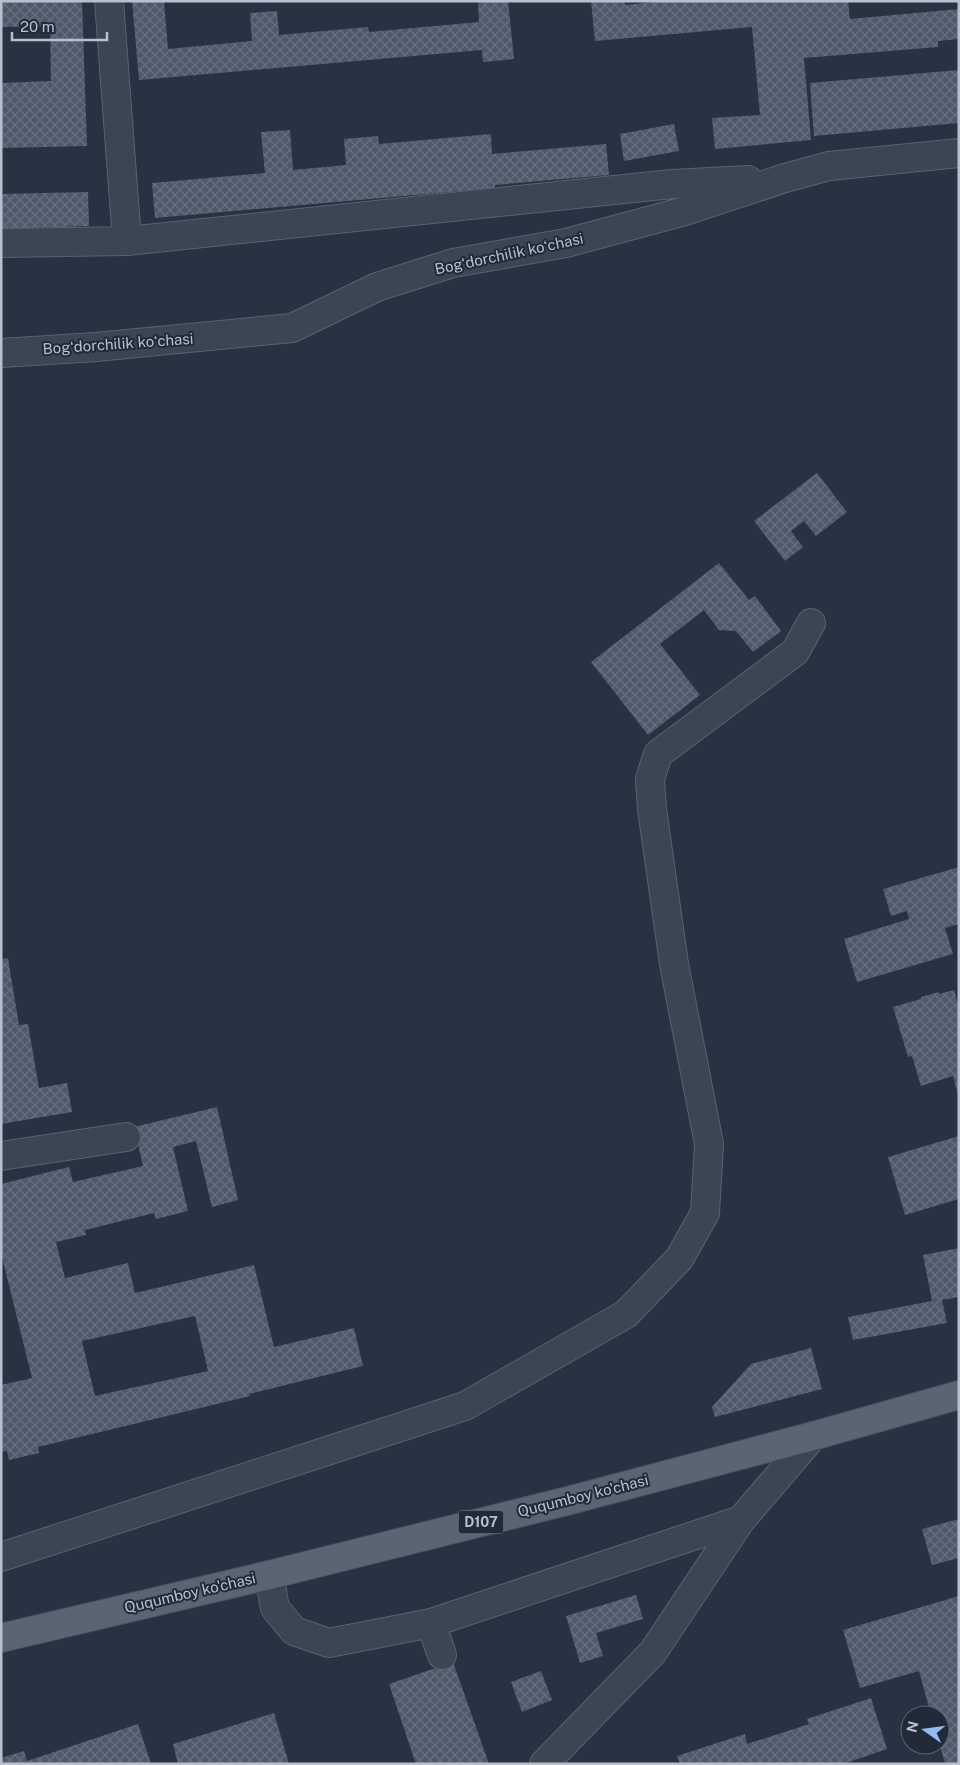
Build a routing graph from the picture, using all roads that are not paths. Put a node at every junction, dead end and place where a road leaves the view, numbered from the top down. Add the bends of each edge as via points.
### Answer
1 (109, 1) edge
2 (959, 153) edge
3 (785, 178) junction
4 (127, 240) junction
5 (1, 242) edge
6 (1, 353) edge
7 (811, 623) dead end
8 (126, 1137) dead end
9 (1, 1156) edge
10 (959, 1395) edge
11 (813, 1436) junction
12 (741, 1520) junction
13 (1, 1557) edge
14 (269, 1575) junction
15 (431, 1623) junction
16 (1, 1638) edge
17 (442, 1655) dead end
18 (544, 1764) edge

1 - 4 street
2 - 3 street, Bogʻdorchilik koʻchasi via 829,166
3 - 4 street via 672,184
3 - 6 street, Bogʻdorchilik koʻchasi via 685,211 566,243 453,263 376,287 292,328
4 - 5 street
7 - 13 street via 795,652 658,754 650,779 674,964 709,1144 705,1213 679,1259 626,1314 465,1406
8 - 9 street
10 - 11 main road, Ququmboy ko'chasi / D107
11 - 12 street
11 - 14 main road, Ququmboy ko'chasi / D107
12 - 15 street
12 - 18 street via 652,1652
14 - 15 street via 275,1608 294,1631 329,1642
14 - 16 main road, Ququmboy ko'chasi / D107
15 - 17 street

